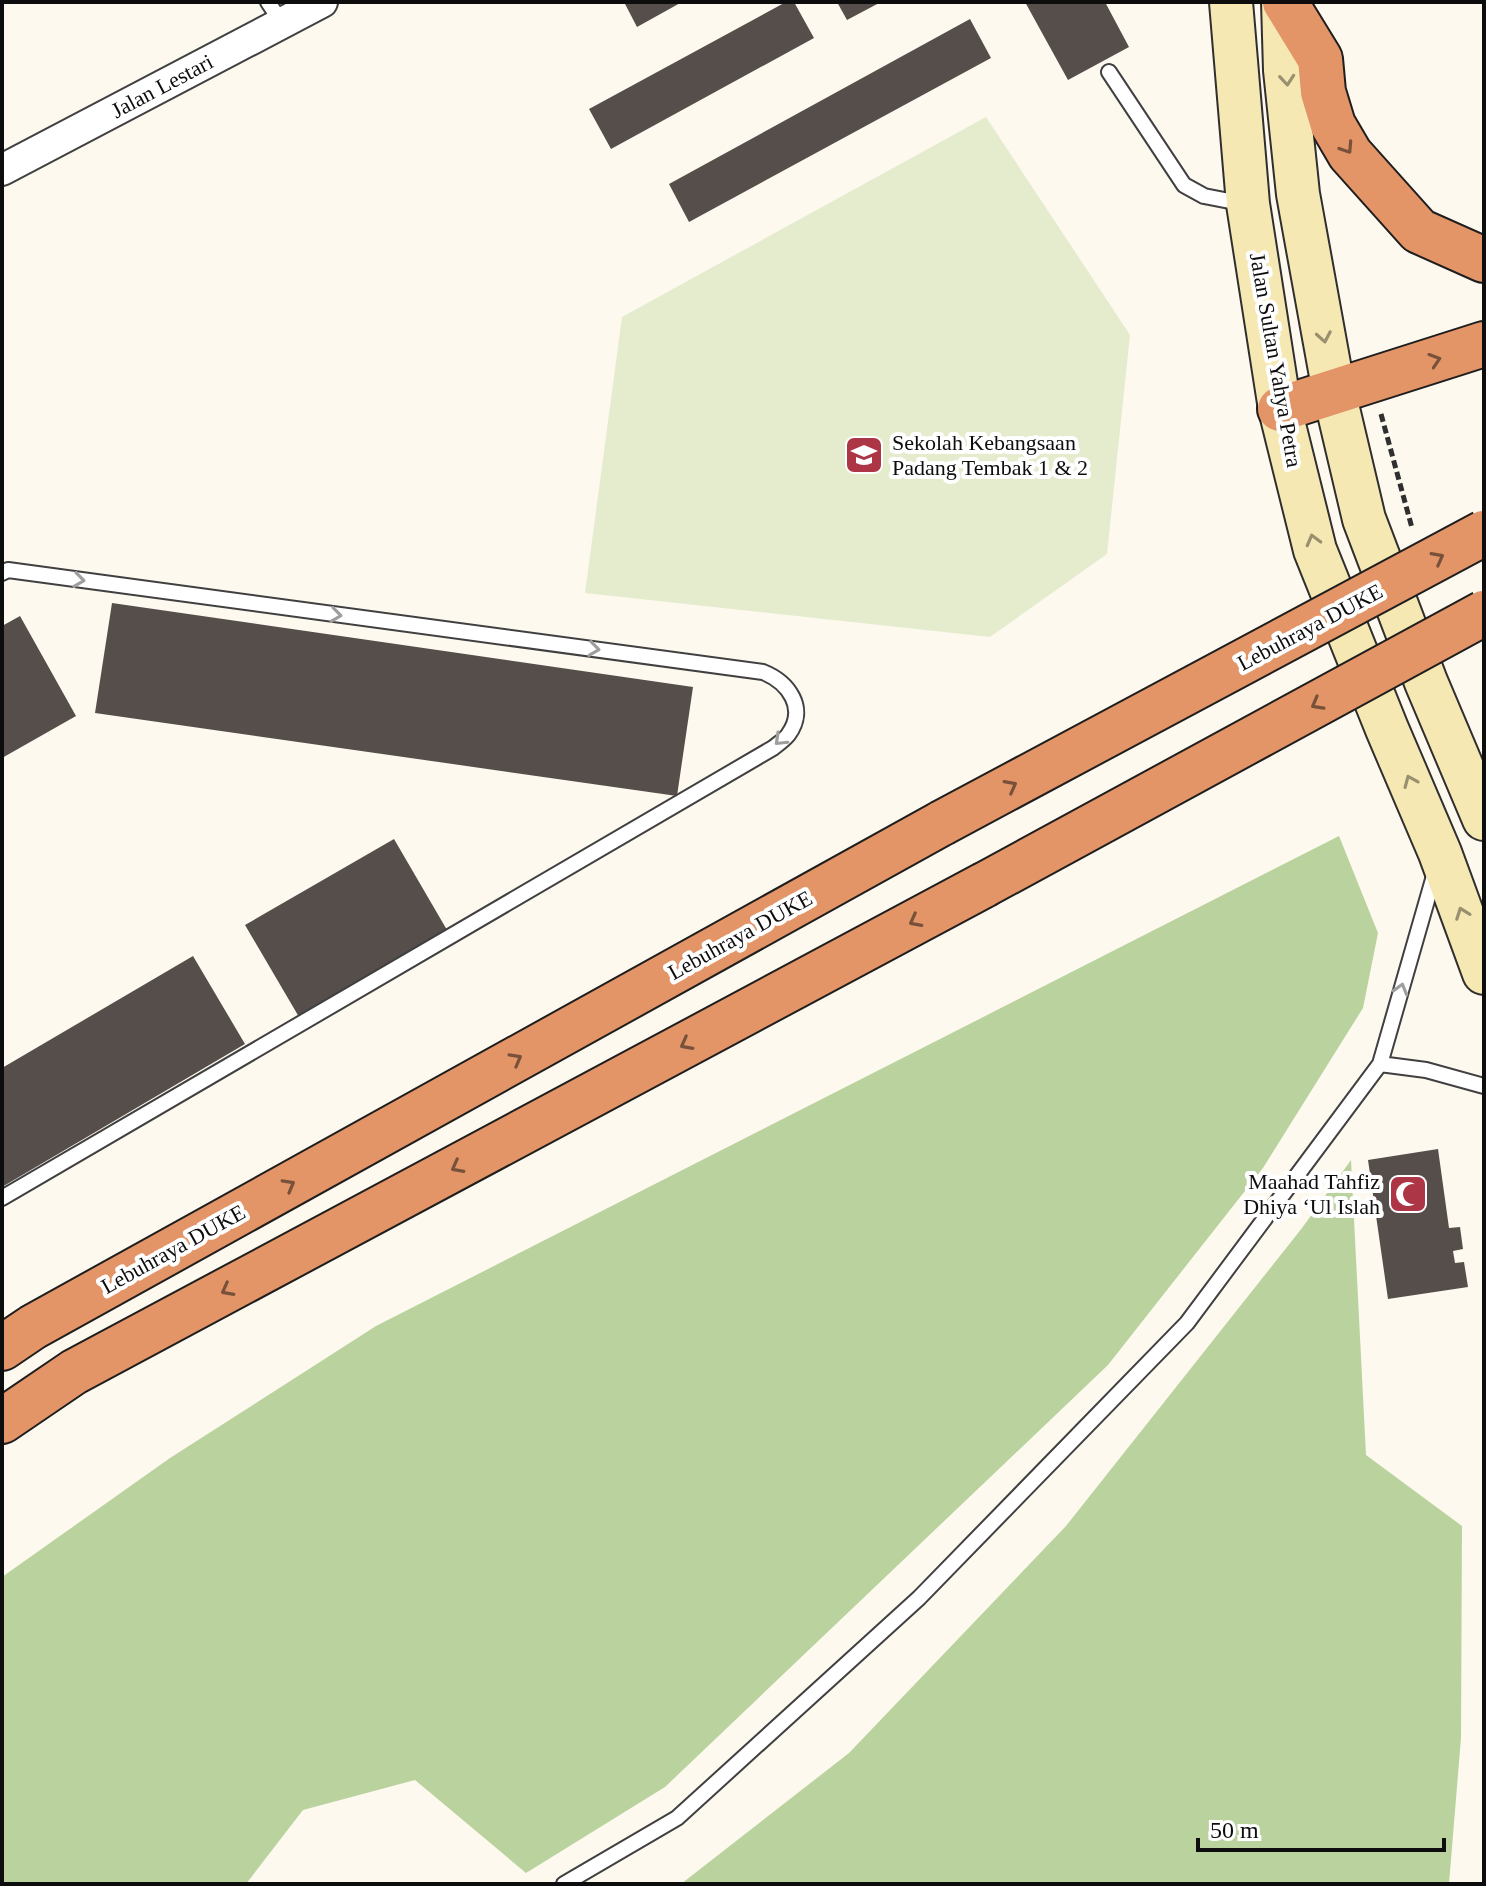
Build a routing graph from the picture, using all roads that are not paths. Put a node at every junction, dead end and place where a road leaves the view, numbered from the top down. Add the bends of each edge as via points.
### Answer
1 (322, 2) edge
2 (1231, 2) edge
3 (1284, 2) edge
4 (275, 13) edge
5 (1109, 72) dead end
6 (2, 170) edge
7 (1248, 204) junction
8 (1484, 260) edge
9 (1484, 344) edge
10 (1334, 392) junction
11 (1280, 409) junction
12 (1484, 533) edge
13 (2, 573) edge
14 (1484, 613) edge
15 (1484, 819) edge
16 (1440, 853) junction
17 (1484, 973) edge
18 (1380, 1064) junction
19 (1484, 1086) edge
20 (2, 1198) edge
21 (12, 1337) edge
22 (2, 1421) edge
23 (564, 1884) edge

1 - 4 street, Jalan Lestari
2 - 7 main road, Jalan Sultan Yahya Petra
3 -> 8 highway via 1320,59 1333,125 1350,154 1419,231
3 -> 10 main road via 1298,194
4 - 6 street, Jalan Lestari
5 - 7 lane via 1184,185 1204,196
7 - 11 main road, Jalan Sultan Yahya Petra
10 -> 9 highway
10 - 11 highway
10 - 15 main road via 1364,519
16 -> 11 main road, Jalan Sultan Yahya Petra via 1315,550
21 -> 12 highway, Lebuhraya DUKE, bridge via 942,823
13 -> 20 lane via 763,672 778,678 794,698 795,717 789,734 773,748
14 -> 22 highway, bridge via 74,1372
17 -> 16 main road, Jalan Sultan Yahya Petra
18 -> 16 lane
18 - 19 lane
18 - 23 lane via 1187,1323 919,1598 677,1818

